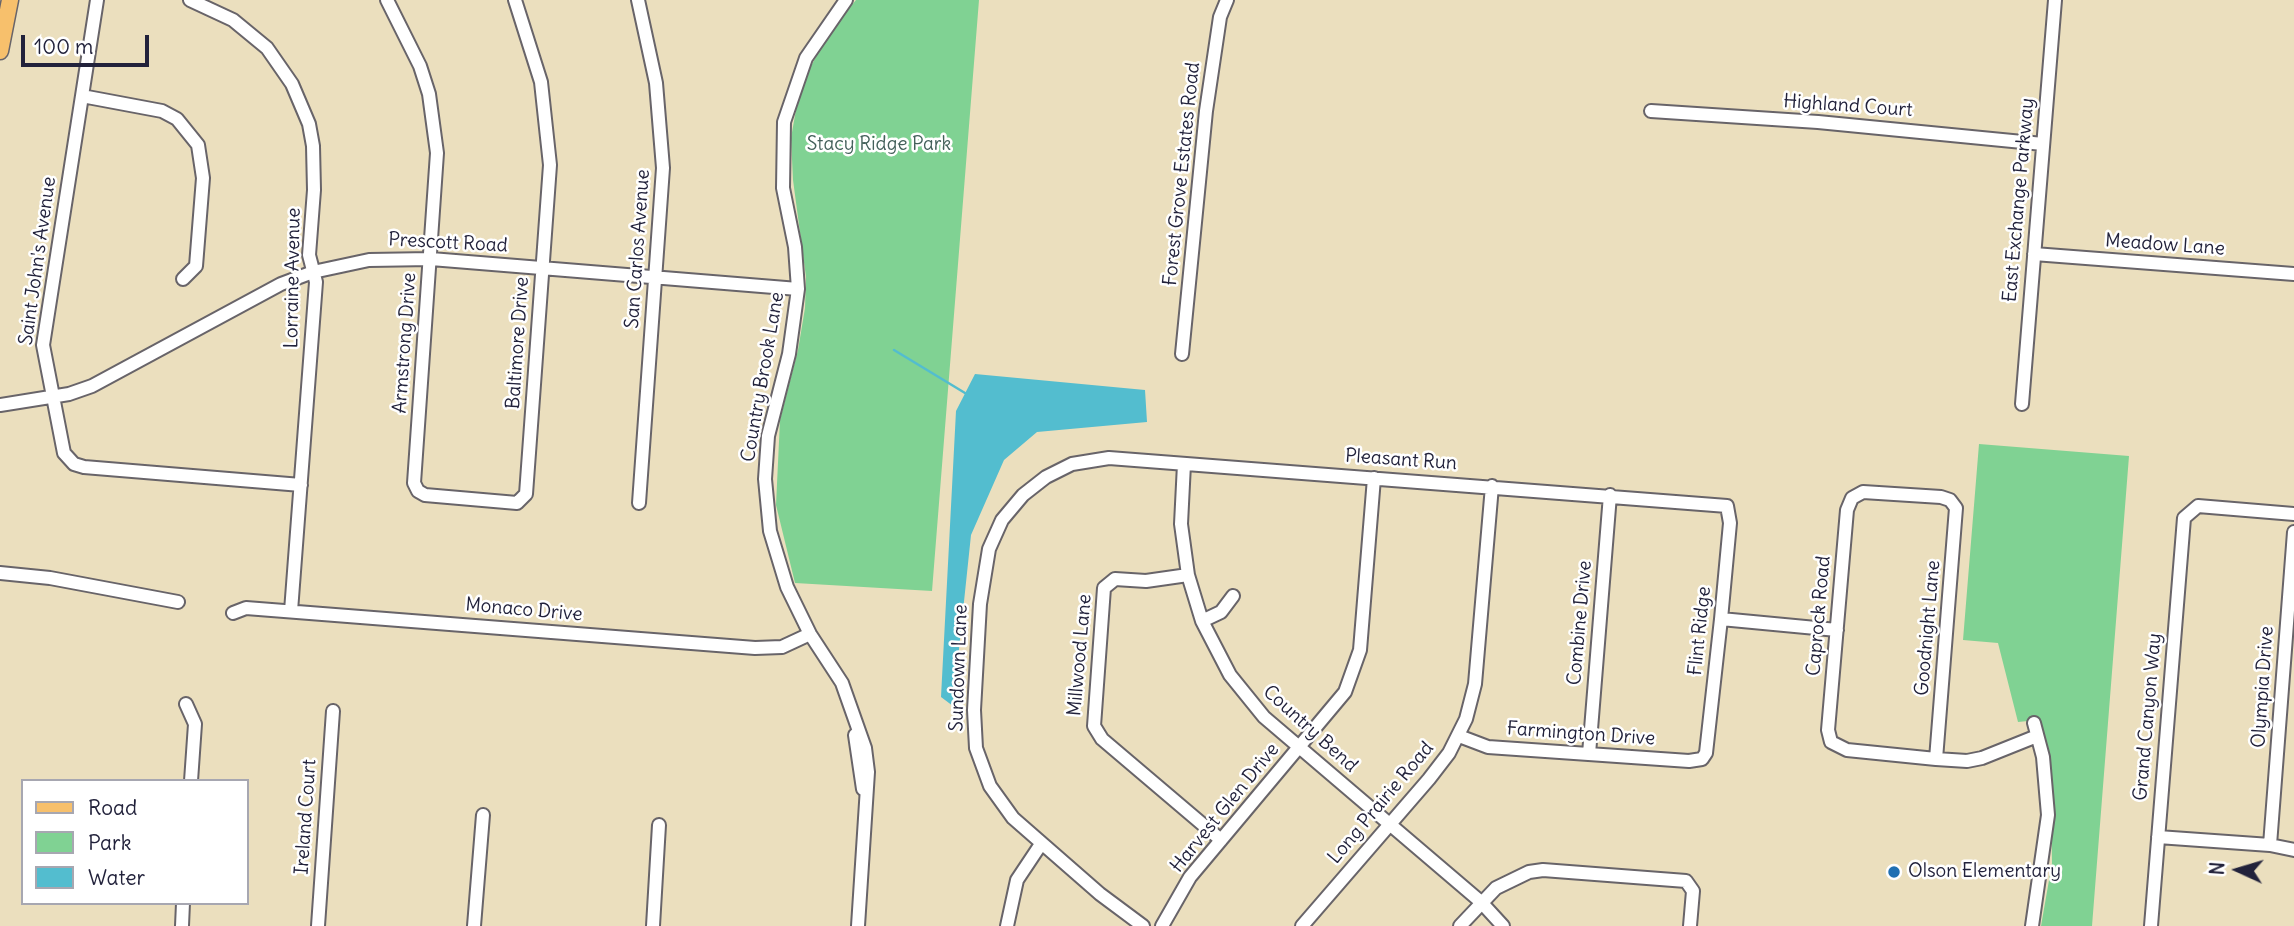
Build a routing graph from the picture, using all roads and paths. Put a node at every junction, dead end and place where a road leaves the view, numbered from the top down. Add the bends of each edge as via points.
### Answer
1 (10, 0) edge
2 (97, 0) edge
3 (190, 0) edge
4 (387, 0) edge
5 (515, 0) edge
6 (638, 0) edge
7 (846, 0) edge
8 (1227, 0) edge
9 (2055, 0) edge
10 (0, 51) edge
11 (82, 96) junction
12 (1651, 111) dead end
13 (2043, 145) junction
14 (2034, 254) junction
15 (431, 259) junction
16 (543, 268) junction
17 (313, 272) junction
18 (2294, 274) edge
19 (656, 277) junction
20 (183, 279) dead end
21 (798, 289) junction
22 (1182, 354) dead end
23 (51, 397) junction
24 (2022, 404) dead end
25 (0, 405) edge
26 (1072, 464) joint
27 (1184, 464) junction
28 (1374, 478) junction
29 (301, 485) junction
30 (1492, 486) junction
31 (416, 489) joint
32 (1610, 495) junction
33 (1855, 496) joint
34 (639, 503) dead end
35 (1727, 506) joint
36 (2294, 514) edge
37 (2294, 532) edge
38 (0, 573) edge
39 (1188, 575) junction
40 (1233, 596) dead end
41 (178, 602) dead end
42 (291, 611) junction
43 (233, 613) dead end
44 (1721, 619) junction
45 (1202, 621) junction
46 (2291, 624) edge
47 (1837, 630) junction
48 (810, 634) junction
49 (186, 704) dead end
50 (333, 711) dead end
51 (2278, 735) junction
52 (1459, 736) junction
53 (2294, 737) edge
54 (1299, 748) junction
55 (1589, 754) junction
56 (1936, 758) junction
57 (1702, 759) joint
58 (191, 779) edge
59 (482, 815) dead end
60 (659, 825) dead end
61 (1390, 825) junction
62 (2158, 837) junction
63 (1221, 840) junction
64 (1041, 844) junction
65 (2270, 845) junction
66 (2294, 850) edge
67 (1481, 902) junction
68 (183, 905) edge
69 (181, 926) edge
70 (318, 926) edge
71 (474, 926) edge
72 (653, 926) edge
73 (859, 926) edge
74 (1007, 926) edge
75 (1143, 926) edge
76 (1162, 926) edge
77 (1302, 926) edge
78 (1460, 926) edge
79 (1503, 926) edge
80 (1690, 926) edge
81 (2032, 926) edge
82 (2151, 926) edge

1 - 10 main road
2 - 11 street, Saint John's Avenue
3 - 17 street, Lorraine Avenue via 251,33 281,65 302,104 315,168 309,255
4 - 15 street, Armstrong Drive via 420,66 434,123 437,182
5 - 16 street, Baltimore Drive via 547,113 550,165
6 - 19 street, San Carlos Avenue via 656,83 662,140
7 - 21 street, Country Brook Lane via 806,58 784,122 783,188
8 - 22 street, Forest Grove Estates Road via 1216,35 1206,111
9 - 13 street, East Exchange Parkway
11 - 20 street via 162,111 177,119 198,145 203,178 196,266
11 - 23 street, Saint John's Avenue via 43,345
12 - 13 street, Highland Court
13 - 14 street, East Exchange Parkway
14 - 18 street, Meadow Lane
14 - 24 street, East Exchange Parkway
15 - 16 street, Prescott Road
15 - 17 street, Prescott Road via 369,260
15 - 31 street, Armstrong Drive
16 - 19 street, Prescott Road
16 - 31 street, Baltimore Drive via 525,498 514,503 425,495
17 - 23 street, Prescott Road via 250,300 92,386
17 - 29 street, Lorraine Avenue via 316,282
19 - 21 street, Prescott Road
19 - 34 street, San Carlos Avenue
21 - 48 street, Country Brook Lane via 789,354 768,436 765,495 776,556
23 - 25 street, Prescott Road
23 - 29 street, Saint John's Avenue via 64,453 74,464
26 - 27 street, Pleasant Run via 1109,458
26 - 64 street, Sundown Lane via 1023,495 1002,520 989,549 980,604 976,748 998,801
27 - 28 street, Pleasant Run
27 - 39 street, Country Bend via 1181,524
28 - 30 street, Pleasant Run
28 - 54 street, Harvest Glen Drive via 1355,669 1345,692
29 - 42 street, Lorraine Avenue
30 - 32 street, Pleasant Run
30 - 52 street, Long Prairie Road via 1475,684
32 - 35 street, Pleasant Run
32 - 55 street, Combine Drive
33 - 47 street, Caprock Road via 1847,510
33 - 56 street, Goodnight Lane via 1869,491 1941,497 1952,502 1957,513
35 - 44 street, Flint Ridge via 1730,523
36 - 62 street, Grand Canyon Way via 2198,506 2188,512 2183,524
37 - 46 street, Olympia Drive
38 - 41 street
39 - 45 street, Country Bend
39 - 63 street, Millwood Lane via 1146,581 1115,579 1107,584 1102,593 1093,718 1097,733
40 - 45 street via 1221,612
42 - 43 street, Monaco Drive via 246,608
42 - 48 street, Monaco Drive via 755,648 782,647
44 - 47 street
44 - 57 street, Flint Ridge
45 - 54 street, Country Bend via 1238,686
46 - 51 street, Olympia Drive
47 - 56 street, Caprock Road via 1828,730 1831,742 1847,750
48 - 73 street, Country Brook Lane via 842,683 854,717 866,799
49 - 58 street via 195,724
50 - 70 street, Ireland Court
51 - 53 street
51 - 65 street, Olympia Drive
52 - 55 street, Farmington Drive via 1488,747
52 - 61 street, Long Prairie Road
54 - 61 street, Country Bend
54 - 63 street, Harvest Glen Drive
55 - 57 street, Farmington Drive
56 - 81 street via 1982,758 2036,729 2045,768 2048,815
59 - 71 street
60 - 72 street
61 - 67 street, Country Bend
61 - 77 street, Long Prairie Road
62 - 65 street
62 - 82 street, Grand Canyon Way
63 - 76 street, Harvest Glen Drive via 1190,877
64 - 74 street via 1017,880
64 - 75 street, Sundown Lane
65 - 66 street
67 - 78 street
67 - 79 street, Country Bend
67 - 80 street via 1509,880 1543,870 1682,880 1690,884 1693,895
68 - 69 street

